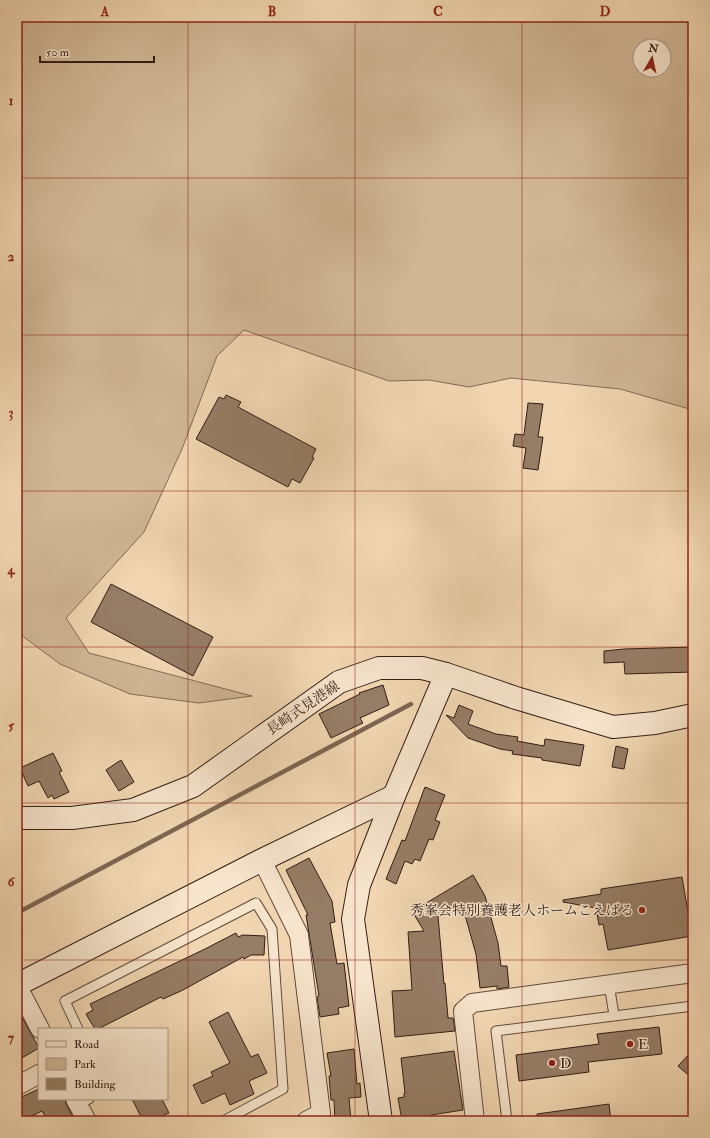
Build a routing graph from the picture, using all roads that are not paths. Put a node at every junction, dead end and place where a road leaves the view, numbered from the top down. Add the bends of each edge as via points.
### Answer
1 (446, 674) junction
2 (693, 715) edge
3 (394, 796) junction
4 (17, 818) edge
5 (262, 860) junction
6 (693, 973) edge
7 (609, 984) junction
8 (17, 985) edge
9 (693, 1006) edge
10 (614, 1016) junction
11 (39, 1028) edge
12 (78, 1028) edge
13 (38, 1075) edge
14 (17, 1086) edge
15 (81, 1101) edge
16 (316, 1118) edge
17 (225, 1120) dead end
18 (87, 1121) edge
19 (381, 1121) edge
20 (475, 1121) edge
21 (507, 1121) edge

1 - 2 street, 長崎式見港線 via 613,727 655,723
1 - 3 street
1 - 4 street, 長崎式見港線 via 422,668 379,668 339,682 193,786 133,810 72,818
3 - 5 street
3 - 19 street via 359,885 353,919
5 - 8 street
5 - 16 street via 299,935
6 - 7 street
7 - 10 lane
7 - 20 street via 472,1003 463,1011
8 - 11 street
9 - 10 lane
10 - 21 lane via 496,1031
12 - 17 lane via 65,1001 256,903 272,929 283,1089
13 - 14 street
15 - 18 street

